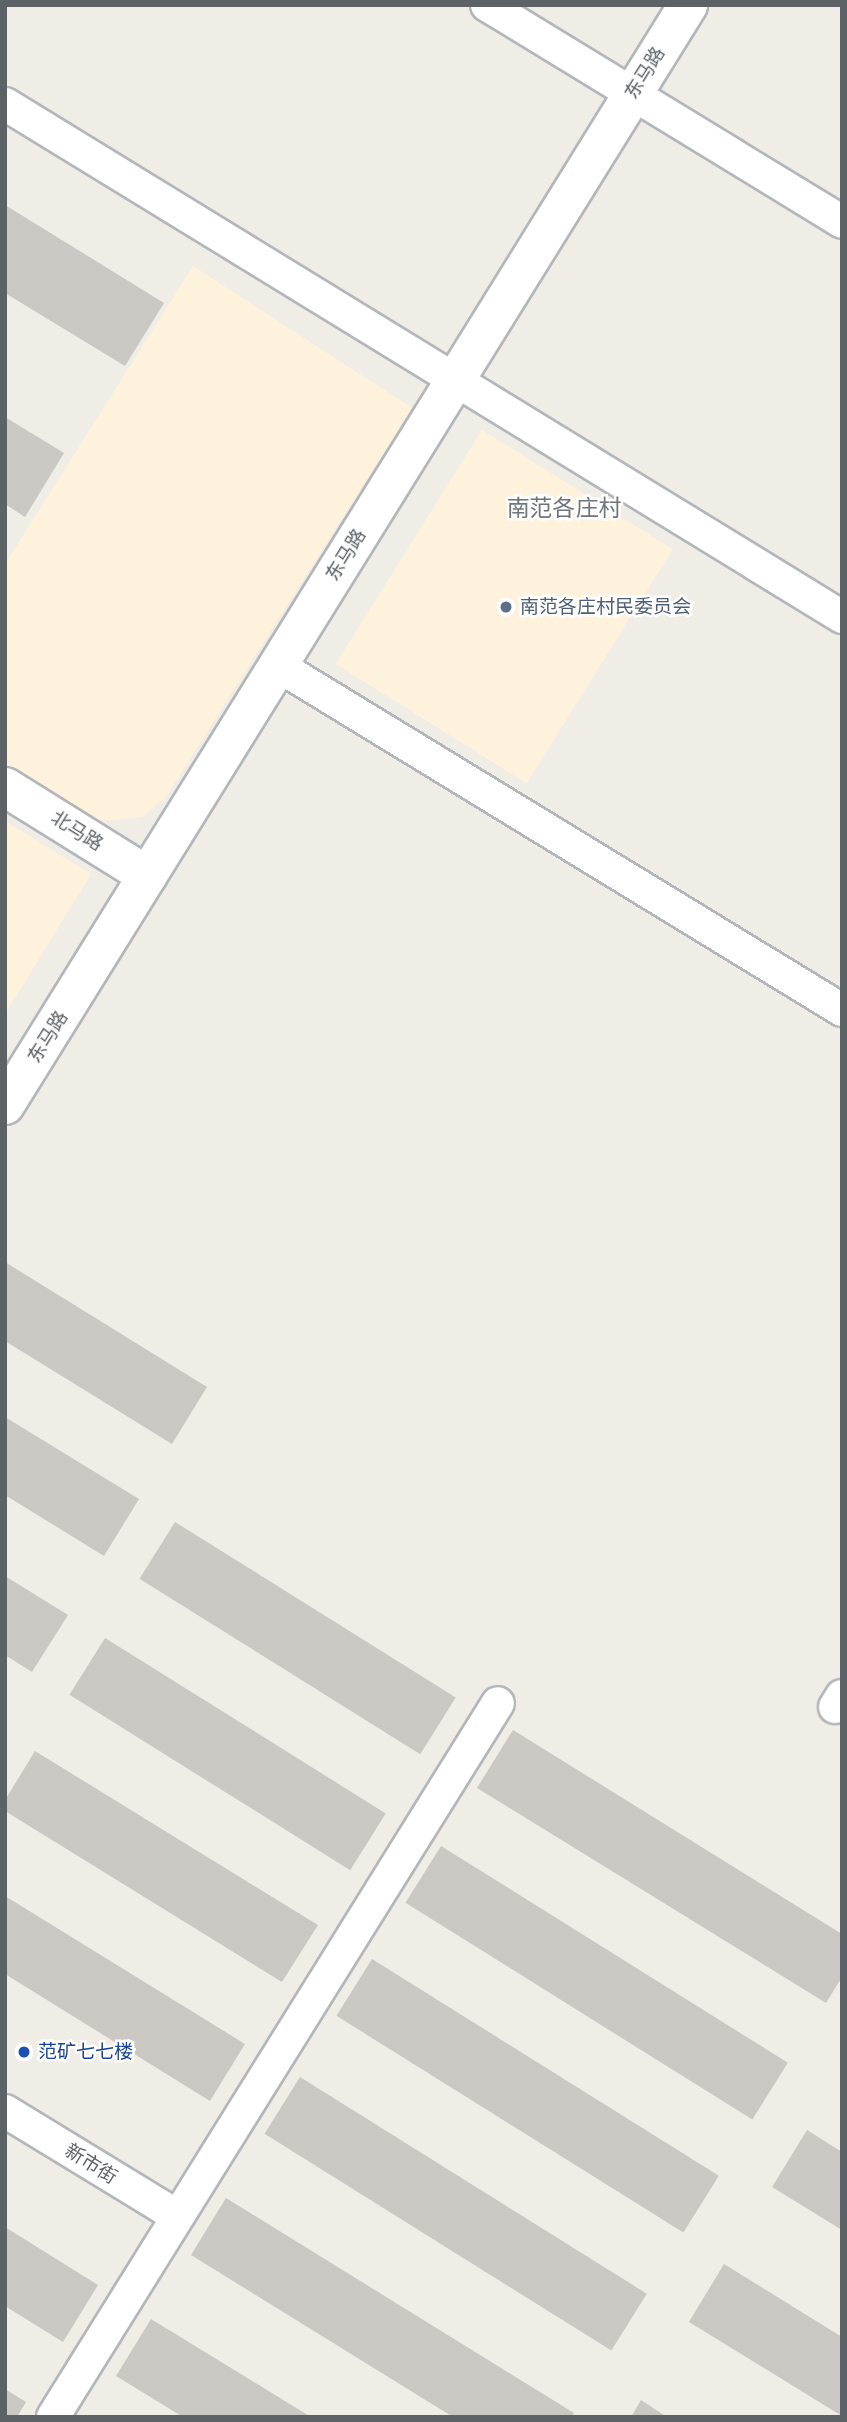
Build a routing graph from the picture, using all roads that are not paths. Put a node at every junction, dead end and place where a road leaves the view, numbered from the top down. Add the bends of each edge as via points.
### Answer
1 (487, 5) edge
2 (688, 5) edge
3 (632, 94) junction
4 (5, 104) edge
5 (842, 222) edge
6 (455, 379) junction
7 (842, 617) edge
8 (278, 665) junction
9 (5, 787) edge
10 (148, 876) junction
11 (842, 1010) edge
12 (5, 1105) edge
13 (498, 1703) dead end
14 (5, 2111) edge
15 (177, 2216) junction
16 (53, 2417) edge

1 - 3 street
2 - 3 street, 东马路
3 - 5 street
3 - 6 street, 东马路
4 - 6 street
6 - 7 street
6 - 8 street, 东马路
8 - 10 street, 东马路
8 - 11 street
9 - 10 street, 北马路
10 - 12 street, 东马路
13 - 15 street
14 - 15 street, 新市街
15 - 16 street

